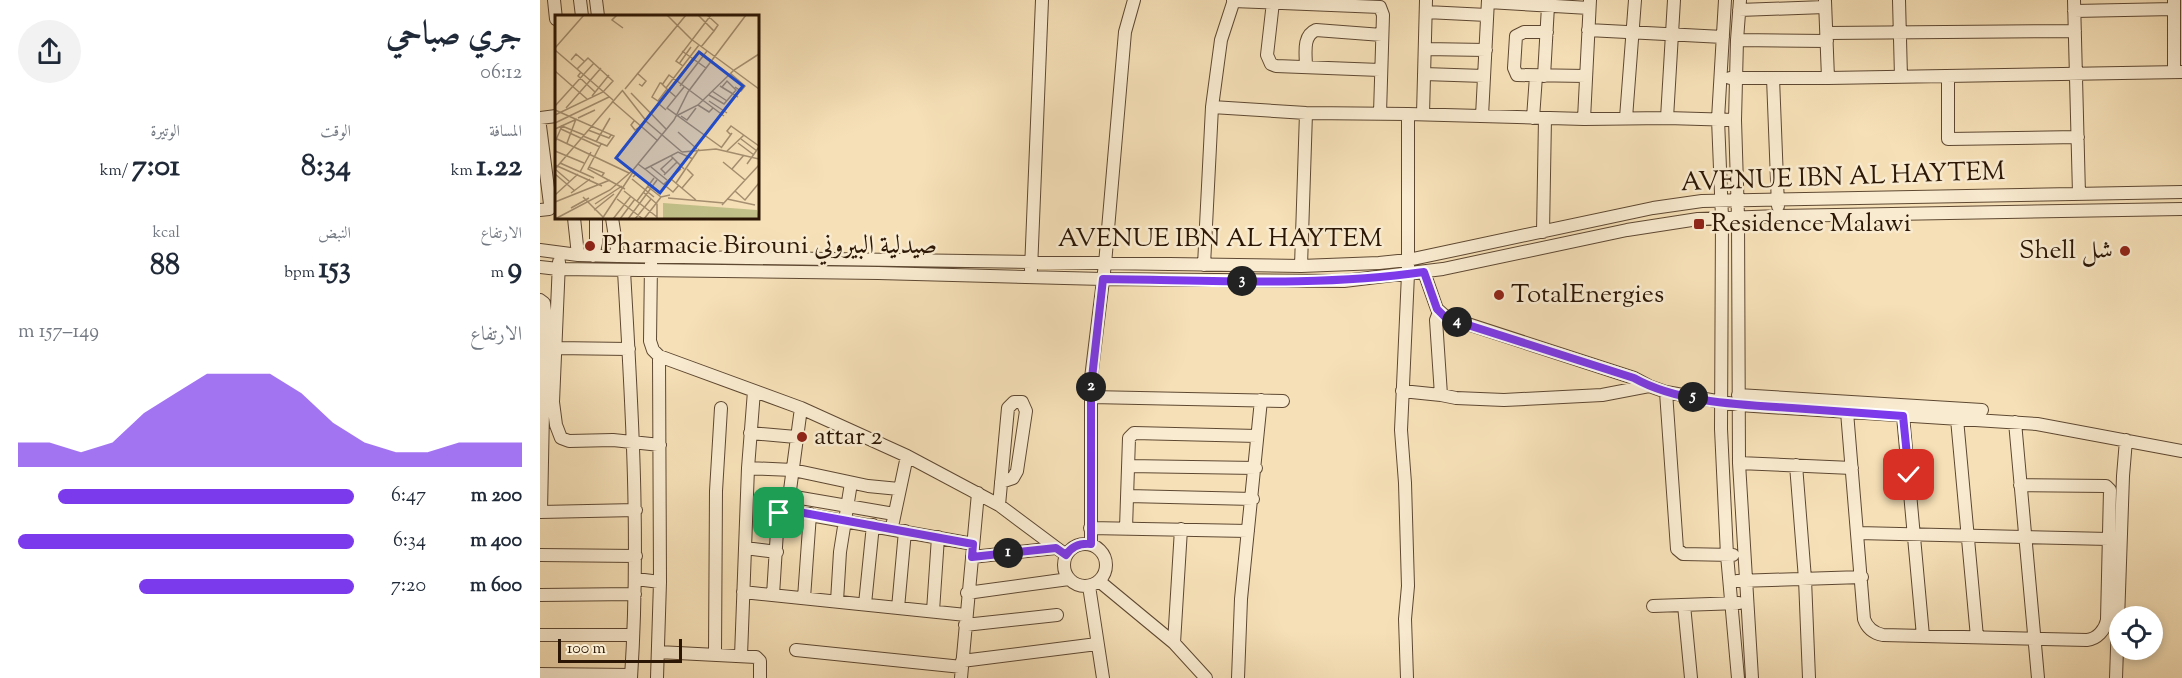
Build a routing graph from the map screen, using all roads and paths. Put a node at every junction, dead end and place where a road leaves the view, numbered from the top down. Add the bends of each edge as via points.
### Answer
1 (554, 0) edge
2 (580, 0) edge
3 (596, 0) edge
4 (1042, 0) edge
5 (1134, 0) edge
6 (1635, 0) edge
7 (1674, 0) edge
8 (1725, 0) edge
9 (1899, 0) edge
10 (1234, 1) edge
11 (1488, 1) edge
12 (1273, 2) junction
13 (1825, 3) edge
14 (1590, 4) edge
15 (1740, 5) edge
16 (2074, 5) edge
17 (2174, 5) edge
18 (1426, 6) edge
19 (1548, 6) junction
20 (556, 15) edge
21 (582, 15) edge
22 (597, 15) edge
23 (1487, 15) junction
24 (1588, 30) junction
25 (2075, 31) junction
26 (1547, 32) junction
27 (1633, 33) junction
28 (1900, 33) junction
29 (1382, 35) junction
30 (1672, 35) junction
31 (1723, 37) junction
32 (1827, 37) junction
33 (1737, 40) junction
34 (1425, 49) junction
35 (1486, 50) junction
36 (1306, 67) junction
37 (1380, 70) junction
38 (2178, 72) edge
39 (1424, 74) junction
40 (2076, 74) junction
41 (1484, 76) junction
42 (1540, 76) junction
43 (1586, 76) junction
44 (1948, 76) junction
45 (1720, 77) junction
46 (1901, 77) junction
47 (1736, 78) junction
48 (1773, 78) junction
49 (1828, 78) junction
50 (1212, 107) junction
51 (1306, 113) junction
52 (1380, 113) junction
53 (1408, 114) junction
54 (1423, 114) junction
55 (555, 116) edge
56 (1482, 116) junction
57 (540, 118) edge
58 (1539, 118) junction
59 (1626, 118) junction
60 (1667, 118) junction
61 (1718, 118) junction
62 (1584, 119) junction
63 (1735, 120) junction
64 (540, 126) edge
65 (2078, 137) junction
66 (2182, 192) edge
67 (2079, 194) junction
68 (1722, 200) junction
69 (1738, 200) junction
70 (1778, 200) junction
71 (2182, 209) edge
72 (540, 210) edge
73 (1779, 216) junction
74 (1738, 217) junction
75 (1722, 218) junction
76 (574, 219) edge
77 (596, 219) edge
78 (612, 219) edge
79 (1543, 232) junction
80 (540, 250) edge
81 (560, 254) junction
82 (578, 255) junction
83 (593, 255) junction
84 (618, 256) junction
85 (651, 256) junction
86 (1408, 260) junction
87 (1032, 262) junction
88 (1105, 264) junction
89 (1204, 265) junction
90 (1301, 266) junction
91 (541, 268) edge
92 (558, 269) junction
93 (651, 270) junction
94 (624, 271) junction
95 (1424, 272) junction
96 (1408, 274) junction
97 (1031, 278) junction
98 (1103, 279) junction
99 (540, 300) edge
100 (1439, 312) junction
101 (546, 348) edge
102 (628, 349) junction
103 (659, 356) junction
104 (1649, 386) junction
105 (754, 391) junction
106 (1402, 391) junction
107 (1666, 392) junction
108 (1441, 395) junction
109 (1091, 397) junction
110 (1262, 399) junction
111 (1738, 400) junction
112 (1283, 401) dead end
113 (1722, 402) junction
114 (721, 408) dead end
115 (801, 408) junction
116 (1982, 411) dead end
117 (1847, 412) junction
118 (1903, 416) junction
119 (1957, 419) junction
120 (2015, 422) junction
121 (750, 433) junction
122 (1257, 436) junction
123 (796, 437) junction
124 (2126, 440) junction
125 (633, 442) junction
126 (660, 445) junction
127 (2182, 451) edge
128 (908, 456) junction
129 (1739, 463) junction
130 (1796, 465) junction
131 (1128, 466) junction
132 (748, 468) junction
133 (1256, 468) junction
134 (1852, 468) junction
135 (792, 470) junction
136 (1001, 482) junction
137 (851, 483) junction
138 (2020, 485) junction
139 (899, 489) junction
140 (978, 493) junction
141 (789, 496) junction
142 (1128, 496) junction
143 (1252, 499) junction
144 (999, 505) junction
145 (847, 506) junction
146 (636, 510) junction
147 (788, 510) junction
148 (871, 510) junction
149 (541, 512) edge
150 (810, 514) junction
151 (894, 514) junction
152 (845, 520) junction
153 (870, 524) junction
154 (1090, 528) junction
155 (1126, 528) junction
156 (1181, 529) junction
157 (898, 530) junction
158 (1248, 531) junction
159 (1858, 533) junction
160 (1915, 534) junction
161 (1968, 535) junction
162 (2026, 536) junction
163 (938, 537) junction
164 (2109, 539) junction
165 (973, 544) junction
166 (1091, 544) junction
167 (745, 548) junction
168 (1061, 551) junction
169 (777, 552) junction
170 (540, 555) edge
171 (1727, 555) junction
172 (1744, 555) junction
173 (636, 556) junction
174 (972, 557) junction
175 (1862, 578) junction
176 (636, 579) junction
177 (1069, 579) junction
178 (1805, 579) junction
179 (1730, 581) junction
180 (1745, 581) junction
181 (660, 582) junction
182 (1094, 583) junction
183 (743, 592) junction
184 (967, 593) junction
185 (635, 594) junction
186 (540, 595) edge
187 (773, 595) junction
188 (804, 598) junction
189 (837, 601) junction
190 (1746, 602) junction
191 (1732, 603) junction
192 (865, 604) junction
193 (1684, 605) junction
194 (1653, 606) dead end
195 (898, 608) junction
196 (933, 611) junction
197 (1057, 615) dead end
198 (965, 620) junction
199 (540, 635) edge
200 (633, 635) junction
201 (1923, 636) junction
202 (1977, 637) junction
203 (2035, 638) junction
204 (1174, 643) junction
205 (1097, 644) junction
206 (796, 650) dead end
207 (658, 652) junction
208 (715, 654) junction
209 (741, 656) junction
210 (962, 669) edge
211 (540, 674) edge
212 (631, 676) edge
213 (657, 678) edge
214 (760, 678) edge
215 (1102, 678) edge
216 (1206, 678) edge
217 (1238, 678) edge
218 (1407, 678) edge
219 (1691, 678) edge
220 (1738, 678) edge
221 (1752, 678) edge
222 (1809, 678) edge
223 (2038, 678) edge
224 (2116, 678) edge

1 - 20 street
2 - 21 street
3 - 22 street
4 - 87 street
5 - 88 street via 1125,32
6 - 27 street
7 - 30 street
8 - 31 street
9 - 28 street
10 - 12 street
10 - 50 street via 1221,40
11 - 19 street
11 - 23 street
12 - 29 street via 1375,6 1382,11
12 - 36 street via 1268,61 1276,66
13 - 15 street
13 - 32 street
14 - 19 street
14 - 24 street
15 - 33 street
16 - 17 street
16 - 25 street
17 - 38 street
18 - 23 street
18 - 34 street
19 - 26 street
23 - 35 street
24 - 27 street
24 - 43 street
25 - 28 street
25 - 40 street
26 - 42 street
26 - 42 street via 1524,32 1515,40 1514,71 1517,75
27 - 30 street
27 - 59 street
28 - 32 street
28 - 46 street
29 - 36 street via 1316,30 1307,39
29 - 37 street
30 - 31 street
30 - 60 street
31 - 45 street
32 - 33 street
32 - 49 street
33 - 47 street
34 - 35 street
34 - 39 street
35 - 41 street
36 - 37 street
37 - 52 street
38 - 40 street
39 - 41 street
39 - 54 street
40 - 44 street
40 - 65 street
41 - 56 street
42 - 43 street
42 - 58 street
43 - 62 street
44 - 46 street
44 - 65 street via 1948,139
45 - 47 street
45 - 61 street
46 - 49 street
47 - 48 street
47 - 63 street
48 - 49 street
48 - 70 street
50 - 51 street
50 - 89 street
51 - 52 street
51 - 90 street
52 - 53 street
53 - 54 street
53 - 86 street
54 - 56 street
55 - 57 street
56 - 58 street
58 - 62 street
58 - 79 street
59 - 60 street
59 - 62 street
60 - 61 street
61 - 63 street
61 - 68 street
63 - 69 street
64 - 72 street via 550,204 549,209
65 - 67 street
66 - 67 street, AVENUE IBN AL HAYTEM
67 - 70 street, AVENUE IBN AL HAYTEM
68 - 69 street, AVENUE IBN AL HAYTEM
68 - 75 street
68 - 79 street, AVENUE IBN AL HAYTEM via 1670,205
69 - 70 street, AVENUE IBN AL HAYTEM
69 - 74 street
70 - 73 street
71 - 73 street, AVENUE IBN AL HAYTEM
73 - 74 street, AVENUE IBN AL HAYTEM
74 - 75 street, AVENUE IBN AL HAYTEM
74 - 111 street
75 - 95 street, AVENUE IBN AL HAYTEM via 1650,225
75 - 113 street
76 - 82 street
77 - 83 street
78 - 84 street
79 - 86 street, AVENUE IBN AL HAYTEM
80 - 81 street, AVENUE IBN AL HAYTEM
81 - 82 street, AVENUE IBN AL HAYTEM
81 - 92 street
82 - 83 street, AVENUE IBN AL HAYTEM
83 - 84 street, AVENUE IBN AL HAYTEM
84 - 85 street, AVENUE IBN AL HAYTEM
85 - 87 street, AVENUE IBN AL HAYTEM
85 - 93 street
86 - 90 street, AVENUE IBN AL HAYTEM
86 - 96 street
87 - 88 street, AVENUE IBN AL HAYTEM
87 - 97 street
88 - 89 street, AVENUE IBN AL HAYTEM
88 - 98 street
89 - 90 street, AVENUE IBN AL HAYTEM
91 - 92 street, AVENUE IBN AL HAYTEM
92 - 94 street, AVENUE IBN AL HAYTEM
92 - 101 street
93 - 94 street, AVENUE IBN AL HAYTEM
93 - 97 street, AVENUE IBN AL HAYTEM
93 - 103 street via 650,341
94 - 102 street
95 - 96 street, AVENUE IBN AL HAYTEM
95 - 100 street
96 - 98 street, AVENUE IBN AL HAYTEM via 1322,281
96 - 106 street
97 - 98 street, AVENUE IBN AL HAYTEM
98 - 109 street
99 - 101 street via 545,311
100 - 104 street
100 - 108 street via 1436,320
101 - 102 street
101 - 125 street via 554,417 562,439
101 - 149 street
102 - 125 street
103 - 105 street
103 - 126 street
104 - 107 street
104 - 108 street via 1602,396 1504,400
105 - 115 street
105 - 121 street
106 - 108 street
106 - 218 street
107 - 113 street
107 - 171 street via 1677,549 1683,554
109 - 110 street
109 - 154 street
110 - 112 street
110 - 122 street
111 - 113 street
111 - 116 street
111 - 117 street
111 - 129 street
113 - 171 street
114 - 208 street
115 - 123 street
115 - 128 street
117 - 118 street
117 - 134 street
118 - 119 street
118 - 160 street
119 - 120 street
119 - 161 street
120 - 124 street
120 - 138 street
121 - 123 street
121 - 132 street
122 - 131 street via 1137,432 1129,438
122 - 133 street
123 - 135 street
124 - 127 street
124 - 224 street
125 - 126 street
125 - 146 street
126 - 181 street
128 - 139 street
128 - 140 street
129 - 130 street
129 - 172 street
130 - 134 street
130 - 178 street
131 - 133 street
131 - 142 street
132 - 135 street
132 - 167 street
133 - 143 street
134 - 159 street
135 - 137 street
135 - 141 street
136 - 136 street via 1008,408 1014,402 1022,402 1026,411 1017,471 1013,478
136 - 144 street
137 - 139 street
137 - 145 street
138 - 162 street
138 - 164 street via 2107,487
139 - 151 street
140 - 144 street
140 - 165 street
141 - 145 street
141 - 147 street
142 - 143 street
142 - 155 street
143 - 158 street
144 - 168 street
145 - 148 street
145 - 152 street
146 - 149 street
146 - 173 street
147 - 150 street
147 - 169 street via 778,515
148 - 151 street
148 - 153 street
150 - 152 street
150 - 188 street
151 - 157 street
152 - 153 street
152 - 189 street
153 - 157 street
153 - 192 street
154 - 155 street
154 - 166 street
155 - 156 street
156 - 158 street
156 - 204 street
157 - 163 street
157 - 195 street
158 - 217 street via 1238,629
159 - 160 street
159 - 175 street
160 - 161 street
160 - 201 street
161 - 162 street
161 - 202 street
162 - 164 street
162 - 203 street
163 - 165 street
163 - 196 street
164 - 203 street via 2105,628 2091,639
165 - 174 street
166 - 168 street
166 - 182 street via 1106,563 1103,576
167 - 169 street
167 - 183 street
168 - 174 street
168 - 177 street
169 - 187 street
170 - 173 street
171 - 172 street
171 - 179 street
172 - 180 street
173 - 176 street
174 - 184 street
175 - 178 street
175 - 201 street via 1864,619 1871,630 1883,635
176 - 181 street
176 - 185 street
177 - 182 street via 1075,584
177 - 184 street
178 - 180 street
178 - 222 street
179 - 180 street
179 - 191 street
180 - 190 street
181 - 207 street
182 - 204 street
182 - 205 street
183 - 187 street
183 - 209 street
184 - 198 street
185 - 186 street
185 - 200 street
187 - 188 street
188 - 189 street
189 - 192 street
190 - 191 street
190 - 221 street
191 - 193 street
191 - 220 street
192 - 195 street
193 - 194 street
193 - 219 street
195 - 196 street
196 - 198 street
197 - 198 street
198 - 210 street
199 - 200 street
200 - 212 street
201 - 202 street
202 - 203 street
203 - 223 street
204 - 216 street
205 - 210 street
205 - 215 street
206 - 210 street
207 - 208 street
207 - 213 street
208 - 209 street
209 - 214 street via 759,659
211 - 212 street

